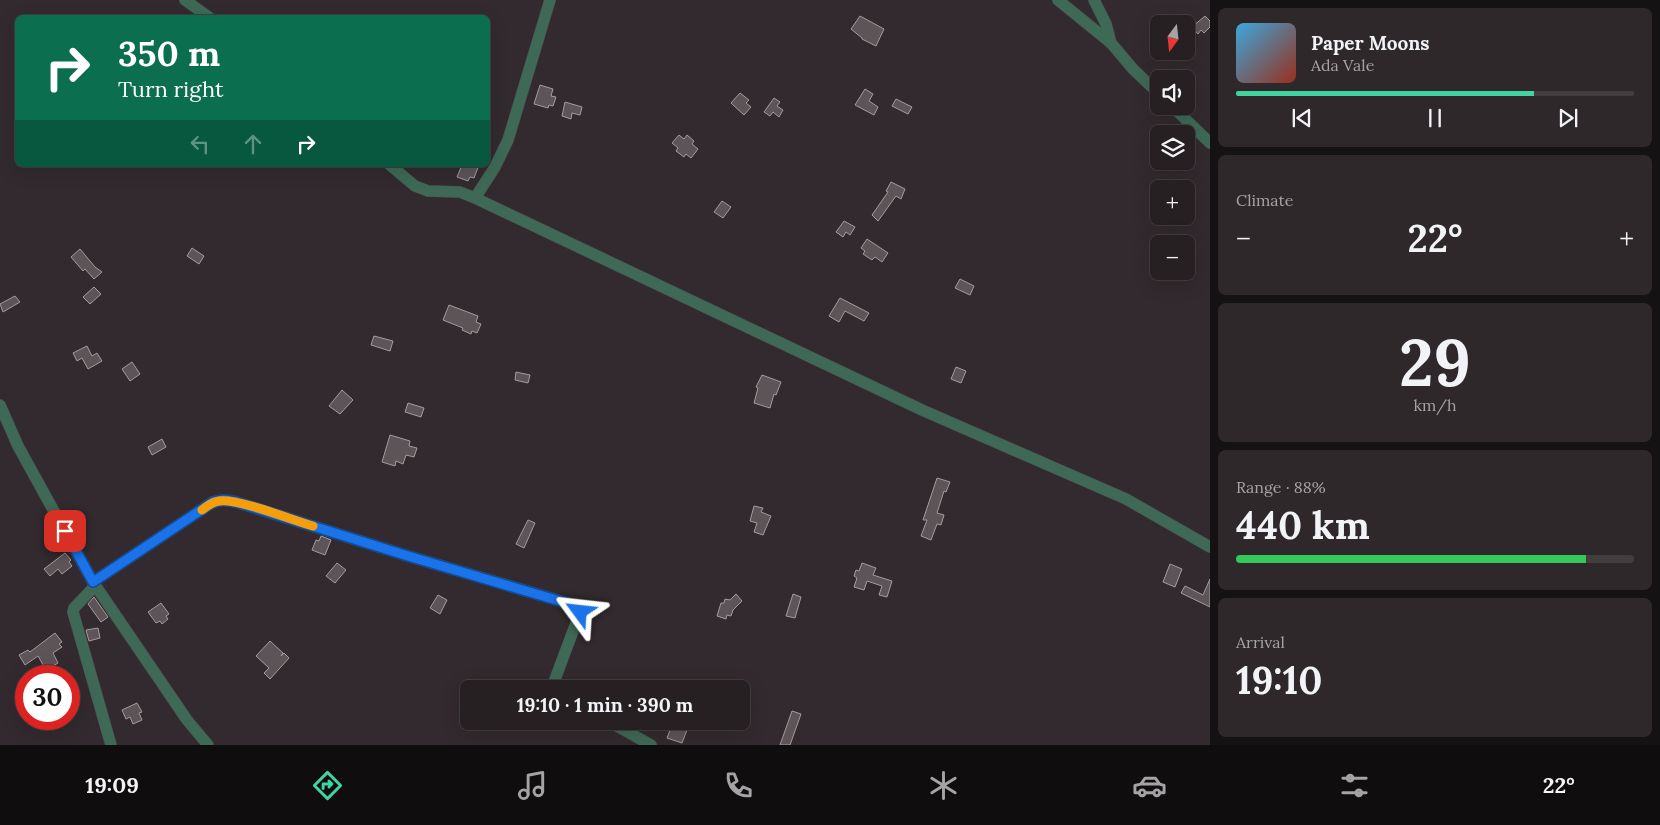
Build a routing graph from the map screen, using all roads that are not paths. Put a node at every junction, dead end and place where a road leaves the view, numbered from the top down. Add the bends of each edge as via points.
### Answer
1 (185, 0) edge
2 (550, 0) edge
3 (1058, 0) edge
4 (1094, 0) edge
5 (206, 15) edge
6 (1111, 43) junction
7 (1150, 85) edge
8 (1181, 115) edge
9 (1210, 143) edge
10 (392, 167) edge
11 (475, 198) junction
12 (0, 405) edge
13 (1210, 547) edge
14 (94, 584) junction
15 (555, 680) edge
16 (624, 730) edge
17 (111, 745) edge
18 (208, 745) edge
19 (650, 745) edge

1 - 5 street
2 - 11 street via 508,140
3 - 6 street
4 - 6 street
6 - 7 street
8 - 9 street
10 - 11 street via 414,186 444,193 460,192
11 - 13 street via 922,410 1126,499
12 - 14 street via 18,446
14 - 15 street via 213,502 236,502 574,605 579,615
14 - 17 street via 73,612
14 - 18 street via 187,720
16 - 19 street

